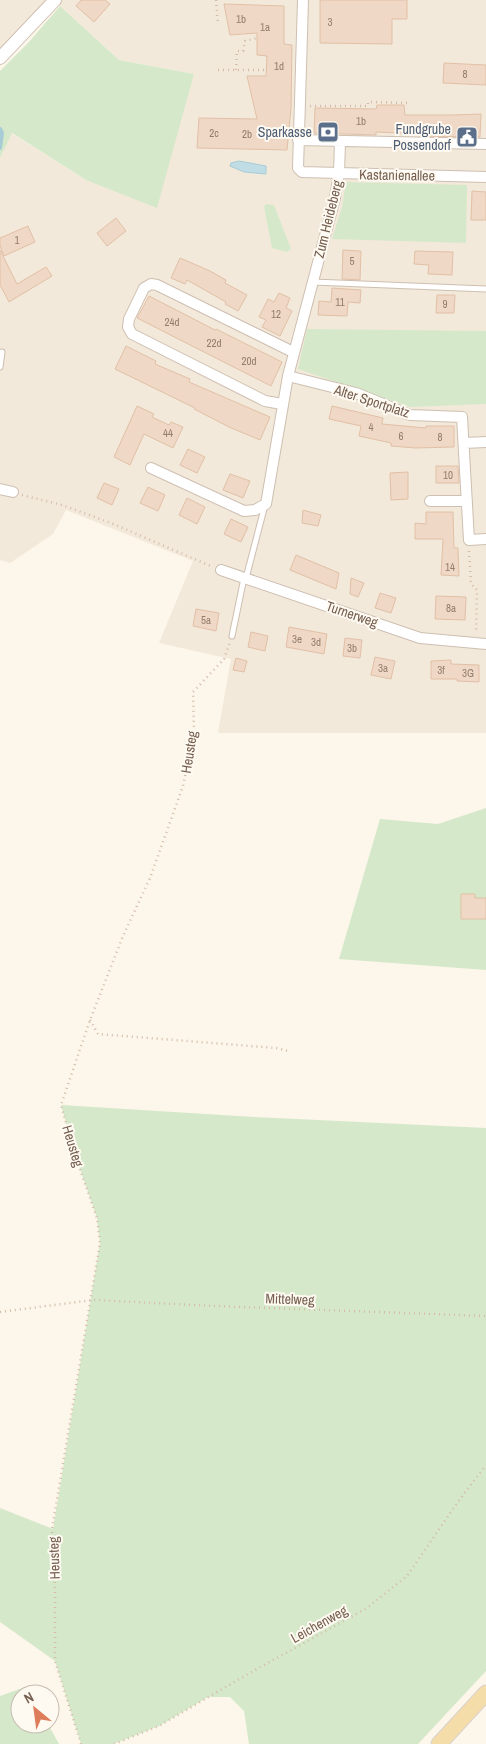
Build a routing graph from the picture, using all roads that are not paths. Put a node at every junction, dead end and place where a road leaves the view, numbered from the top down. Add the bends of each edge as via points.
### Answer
1 (55, 0) edge
2 (303, 0) edge
3 (0, 58) edge
4 (298, 140) junction
5 (340, 142) junction
6 (486, 144) edge
7 (339, 173) junction
8 (486, 177) edge
9 (312, 282) junction
10 (486, 289) edge
11 (2, 352) dead end
12 (293, 352) junction
13 (0, 367) edge
14 (288, 376) junction
15 (282, 404) junction
16 (486, 442) edge
17 (464, 443) junction
18 (150, 468) dead end
19 (0, 489) edge
20 (13, 492) road end
21 (430, 501) dead end
22 (467, 501) junction
23 (266, 504) junction
24 (486, 539) edge
25 (221, 570) road end
26 (245, 578) junction
27 (232, 636) road end
28 (481, 644) edge
29 (486, 1693) edge
30 (439, 1744) edge

1 - 3 street
2 - 4 street, Zum Heideberg
4 - 5 street
4 - 7 street, Zum Heideberg via 298,168 302,172
5 - 6 street
5 - 7 street, Kastanienallee
7 - 8 street, Kastanienallee
7 - 9 street, Zum Heideberg
9 - 10 lane
9 - 12 street, Zum Heideberg
11 - 13 lane
12 - 14 street, Zum Heideberg
12 - 15 street via 157,285 144,288 129,318 128,327 132,334 265,401
14 - 15 street, Zum Heideberg
14 - 17 street, Alter Sportplatz via 356,394 410,415 462,417
15 - 23 street, Zum Heideberg
16 - 17 street
17 - 22 street, Alter Sportplatz
18 - 23 street via 244,511
19 - 20 street
21 - 22 street
22 - 24 street, Alter Sportplatz via 469,540
23 - 26 lane
25 - 26 street, Turnerweg
26 - 27 lane
26 - 28 street, Turnerweg via 420,638
29 - 30 main road

